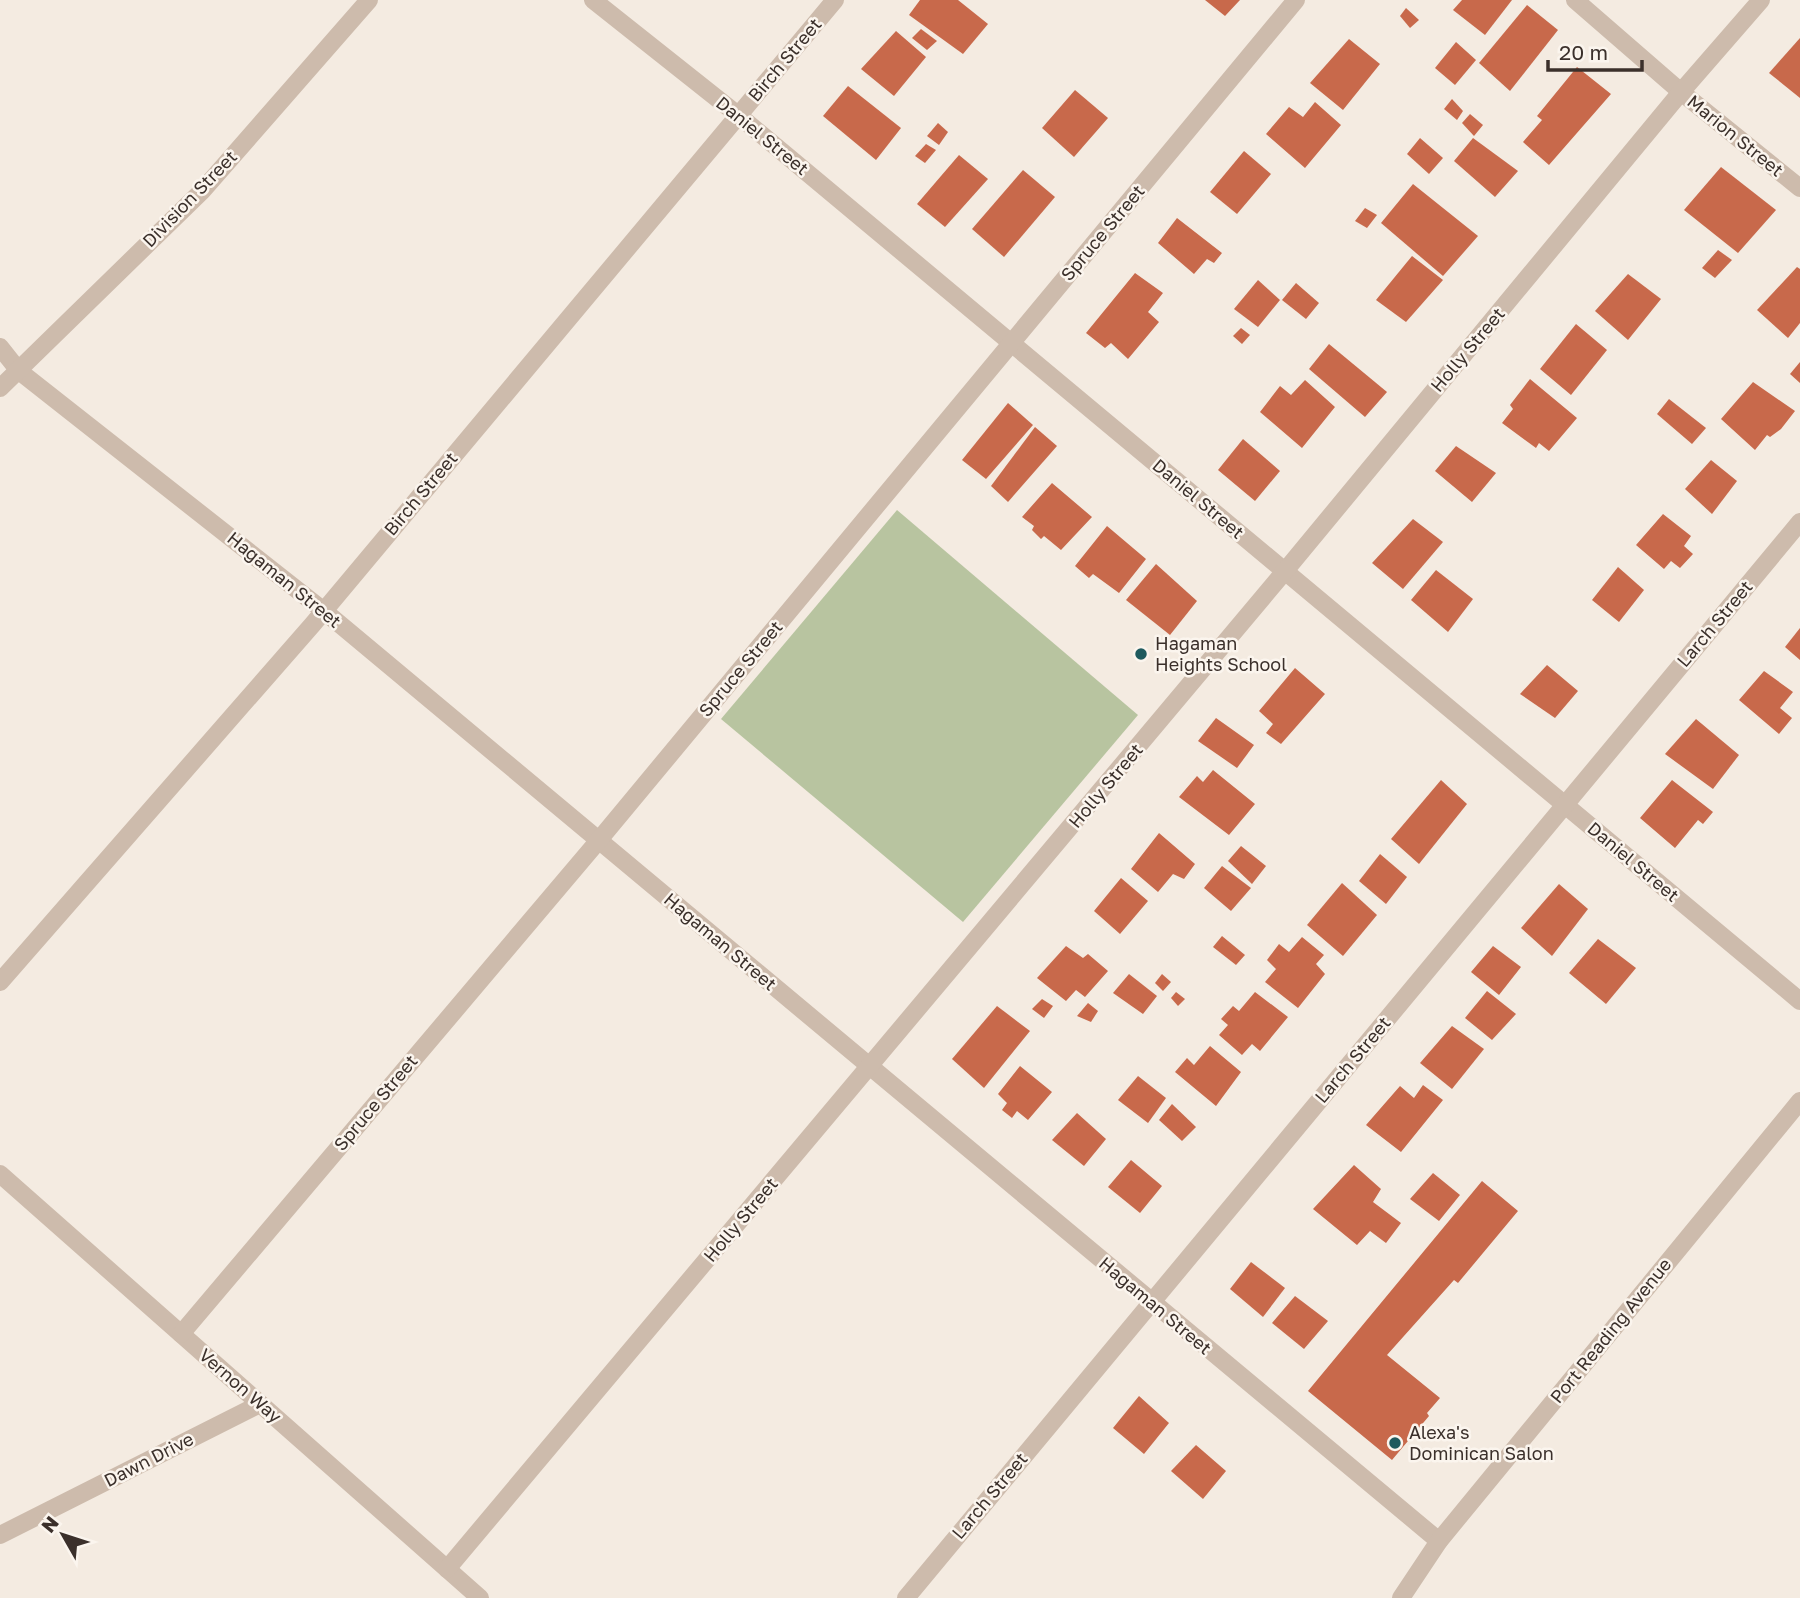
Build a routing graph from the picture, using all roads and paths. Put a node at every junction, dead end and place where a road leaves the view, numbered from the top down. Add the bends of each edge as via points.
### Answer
1 (369, 0) edge
2 (593, 0) edge
3 (835, 0) edge
4 (1296, 0) edge
5 (1575, 0) edge
6 (1762, 0) edge
7 (1681, 92) junction
8 (738, 115) junction
9 (1800, 188) edge
10 (1011, 343) junction
11 (0, 347) edge
12 (19, 371) junction
13 (0, 388) edge
14 (1800, 522) edge
15 (1285, 571) junction
16 (324, 611) junction
17 (1565, 805) junction
18 (598, 840) junction
19 (0, 982) edge
20 (1800, 1001) edge
21 (870, 1067) junction
22 (1800, 1101) edge
23 (0, 1174) edge
24 (1151, 1302) junction
25 (181, 1334) junction
26 (260, 1404) junction
27 (0, 1535) edge
28 (1439, 1541) junction
29 (447, 1569) junction
30 (480, 1598) edge
31 (906, 1598) edge
32 (1401, 1598) edge

1 - 12 street, Division Street via 202,191
2 - 8 street, Daniel Street
3 - 8 street, Birch Street
4 - 10 street, Spruce Street
5 - 7 street, Marion Street
6 - 7 street, Holly Street
7 - 9 street, Marion Street
7 - 15 street, Holly Street
8 - 10 street, Daniel Street
8 - 16 street, Birch Street
10 - 15 street, Daniel Street
10 - 18 street, Spruce Street
11 - 12 street, Hagaman Street
12 - 13 street, Division Street
12 - 16 street, Hagaman Street
14 - 17 street, Larch Street
15 - 17 street, Daniel Street
15 - 21 street, Holly Street
16 - 18 street, Hagaman Street
16 - 19 street, Birch Street
17 - 20 street, Daniel Street
17 - 24 street, Larch Street
18 - 21 street, Hagaman Street
18 - 25 street, Spruce Street
21 - 24 street, Hagaman Street
21 - 29 street, Holly Street
22 - 28 street, Port Reading Avenue
23 - 25 street, Vernon Way
24 - 28 street, Hagaman Street
24 - 31 street, Larch Street
25 - 26 street, Vernon Way
26 - 27 street, Dawn Drive
26 - 29 street, Vernon Way
28 - 32 street, Port Reading Avenue
29 - 30 street, Vernon Way

